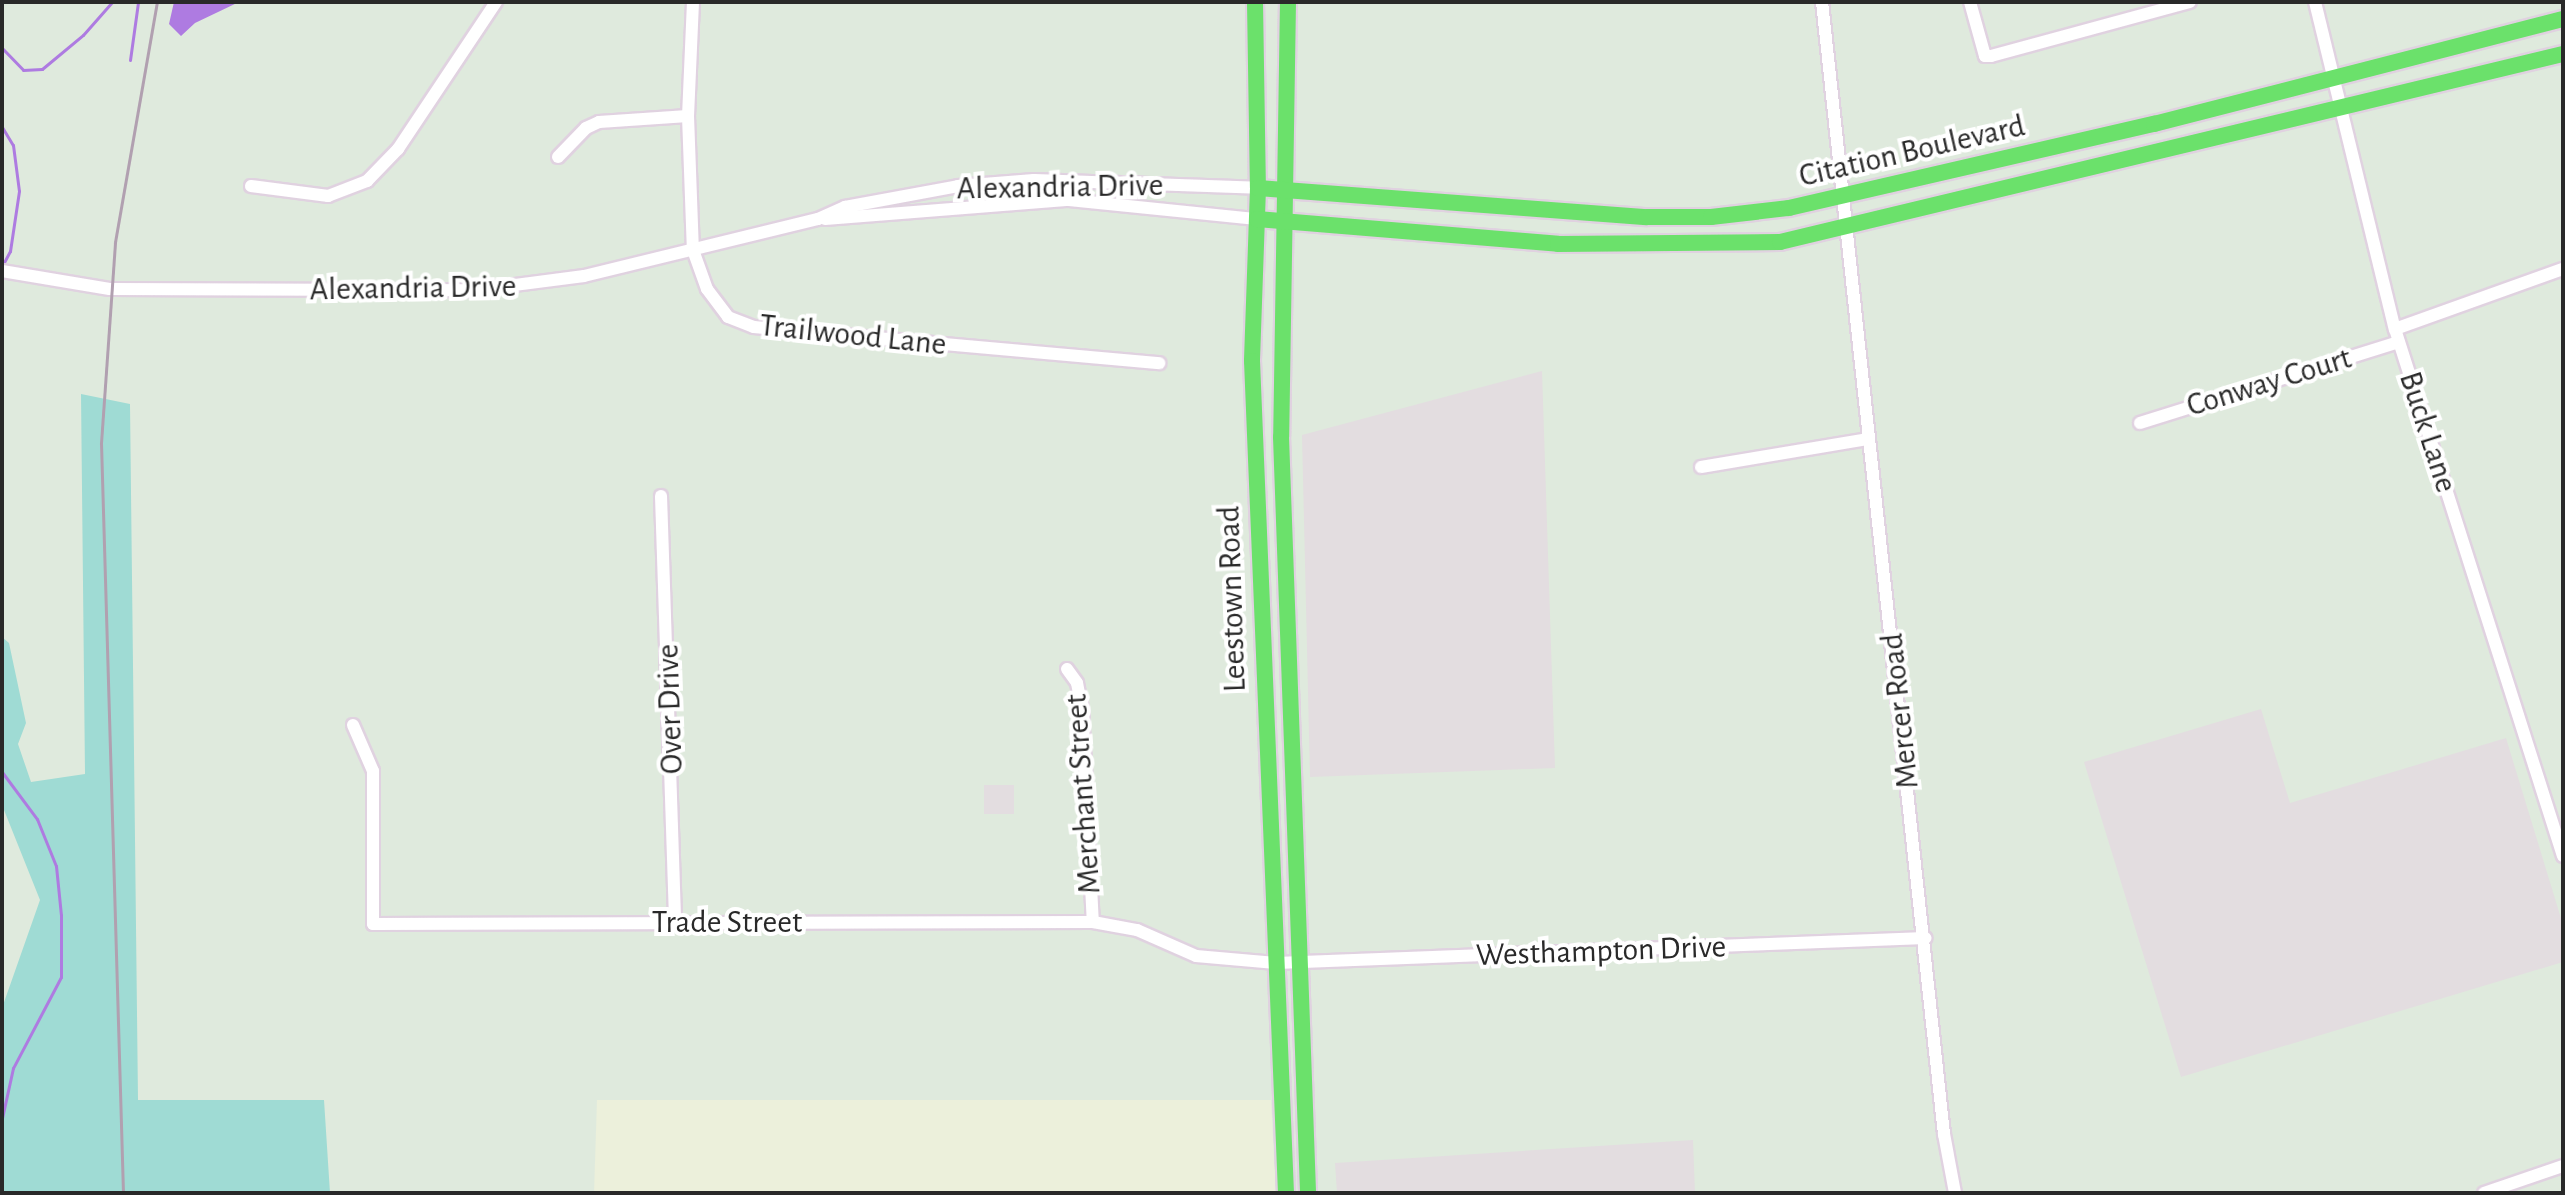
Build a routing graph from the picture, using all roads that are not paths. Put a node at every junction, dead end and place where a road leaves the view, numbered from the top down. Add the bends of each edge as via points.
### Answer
1 (496, 2) edge
2 (693, 2) edge
3 (1255, 2) edge
4 (1288, 2) edge
5 (1822, 2) edge
6 (1970, 2) edge
7 (2190, 2) edge
8 (2315, 2) edge
9 (2563, 19) edge
10 (2563, 54) edge
11 (2334, 76) junction
12 (2340, 110) junction
13 (688, 116) junction
14 (558, 157) dead end
15 (251, 186) dead end
16 (1258, 188) junction
17 (1285, 188) junction
18 (1845, 197) junction
19 (818, 219) junction
20 (1257, 219) junction
21 (1284, 223) junction
22 (1848, 229) junction
23 (693, 250) junction
24 (2563, 269) edge
25 (8, 272) edge
26 (2397, 335) junction
27 (1159, 363) dead end
28 (2140, 423) dead end
29 (1869, 439) junction
30 (1701, 467) dead end
31 (661, 496) dead end
32 (1067, 669) dead end
33 (353, 725) dead end
34 (2563, 856) edge
35 (675, 922) junction
36 (1093, 922) junction
37 (1926, 938) junction
38 (1298, 962) junction
39 (1276, 963) junction
40 (2563, 1166) edge
41 (1286, 1193) edge
42 (1308, 1193) edge
43 (1955, 1193) edge
44 (2484, 1193) edge

1 - 15 street via 378,173 328,196
2 - 13 street, Trailwood Lane
3 - 16 main road, Leestown Road
4 - 17 main road, Leestown Road
5 - 18 street, Mercer Road
6 - 7 street via 1985,56 1991,56
8 - 11 street, Buck Lane
9 - 11 main road, Citation Boulevard
10 - 12 main road, Citation Boulevard
11 - 12 street, Buck Lane
11 - 18 main road, Citation Boulevard
12 - 22 main road, Citation Boulevard
12 - 26 street, Buck Lane
13 - 14 street via 599,122
13 - 23 street, Trailwood Lane
16 - 17 main road, Citation Boulevard
16 - 19 street, Alexandria Drive via 1034,180 895,196
16 - 20 main road, Leestown Road
17 - 18 main road, Citation Boulevard via 1647,217 1711,217
17 - 21 main road, Leestown Road
18 - 22 street, Mercer Road
19 - 20 street, Alexandria Drive via 1069,200
19 - 23 street, Alexandria Drive
20 - 21 main road, Citation Boulevard
20 - 39 main road, Leestown Road via 1253,377
21 - 22 main road, Citation Boulevard via 1631,246 1780,242
21 - 38 main road, Leestown Road via 1282,464
22 - 29 street, Mercer Road
23 - 25 street, Alexandria Drive via 551,282 461,291 110,289
23 - 27 street, Trailwood Lane via 713,302 735,322 754,327
24 - 26 street, Conway Court
26 - 28 street, Conway Court
26 - 34 street, Buck Lane
29 - 30 street
29 - 37 street, Mercer Road
31 - 35 street, Over Drive
32 - 36 street, Merchant Street via 1077,683 1082,708
33 - 35 street, Trade Street via 373,771 373,924
35 - 36 street, Trade Street
36 - 39 street, Trade Street via 1137,930 1209,959
37 - 38 street, Westhampton Drive
37 - 43 street, Mercer Road via 1944,1134
38 - 39 street, Westhampton Drive
38 - 42 main road, Leestown Road
39 - 41 main road, Leestown Road
40 - 44 street

